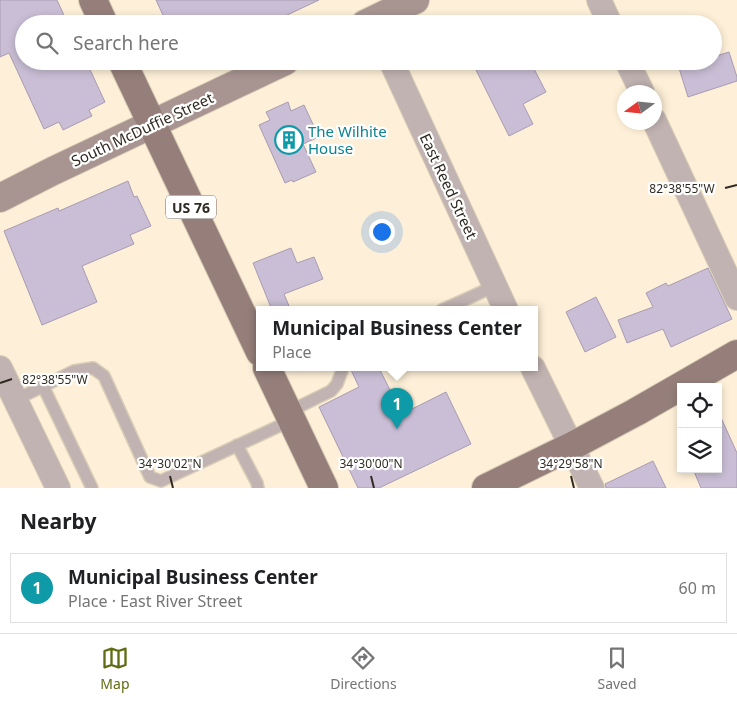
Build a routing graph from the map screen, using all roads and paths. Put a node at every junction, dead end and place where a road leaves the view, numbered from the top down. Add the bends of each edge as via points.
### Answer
1 (93, 0) edge
2 (415, 0) edge
3 (599, 0) edge
4 (100, 15) edge
5 (378, 15) edge
6 (606, 15) edge
7 (126, 70) edge
8 (266, 70) edge
9 (395, 70) edge
10 (632, 70) edge
11 (639, 85) edge
12 (152, 124) junction
13 (659, 130) edge
14 (0, 198) edge
15 (495, 286) junction
16 (737, 298) edge
17 (451, 306) edge
18 (504, 306) edge
19 (256, 344) edge
20 (737, 354) edge
21 (0, 368) edge
22 (268, 371) edge
23 (342, 371) edge
24 (534, 371) edge
25 (43, 386) junction
26 (16, 400) junction
27 (290, 416) junction
28 (237, 446) junction
29 (572, 446) junction
30 (58, 488) edge
31 (92, 488) edge
32 (258, 488) edge
33 (324, 488) edge
34 (486, 488) edge
35 (592, 488) edge

1 - 4 main road
2 - 5 street
3 - 6 street
7 - 12 main road, US 76
8 - 12 street, South McDuffie Street
9 - 15 street, East Reed Street
10 - 11 street
12 - 14 street, South McDuffie Street
12 - 19 main road, US 76
13 - 16 street
15 - 17 lane
15 - 18 street, East Reed Street
20 - 29 main road
21 - 26 street
22 - 27 main road
23 - 27 lane via 331,391
24 - 29 street
25 - 26 lane
25 - 28 lane via 74,371 93,368 104,376 150,477 161,481
25 - 31 lane
26 - 30 street
27 - 28 lane
27 - 33 main road
28 - 32 lane
29 - 34 main road
29 - 35 street

